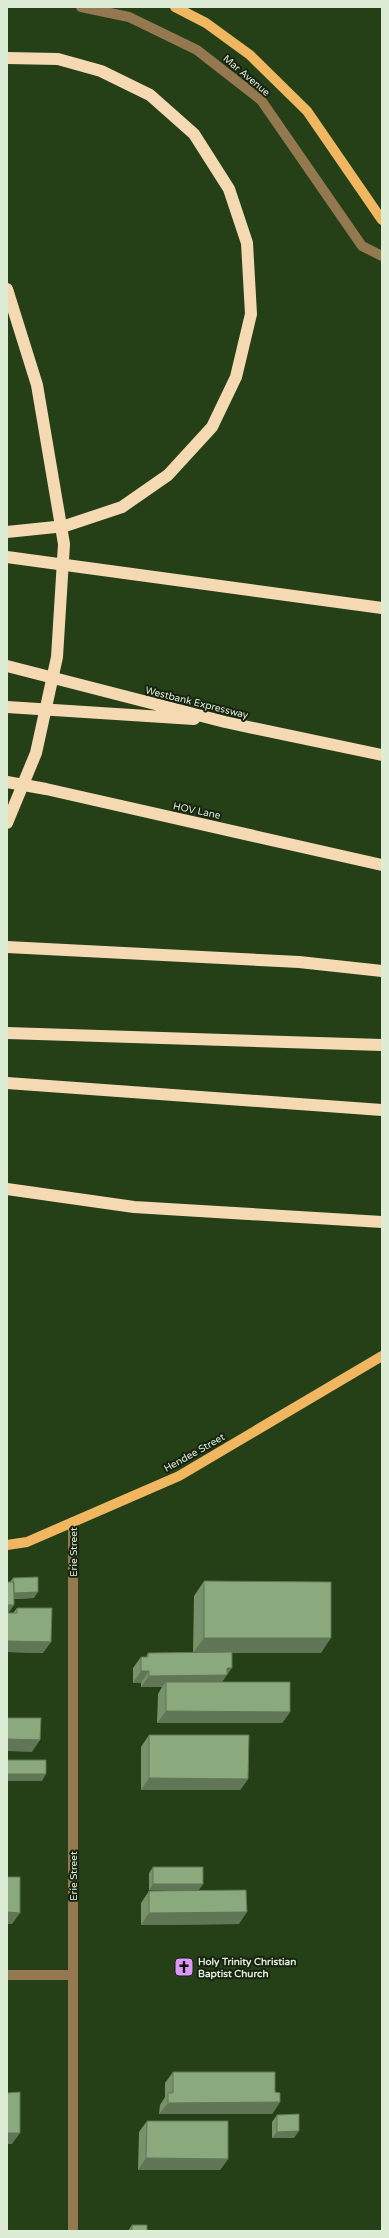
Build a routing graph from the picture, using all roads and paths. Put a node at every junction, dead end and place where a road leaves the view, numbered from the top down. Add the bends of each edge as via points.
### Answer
1 (81, 7) edge
2 (175, 7) edge
3 (7, 58) edge
4 (382, 220) edge
5 (382, 256) edge
6 (7, 289) edge
7 (7, 532) edge
8 (7, 557) edge
9 (382, 608) edge
10 (7, 666) edge
11 (7, 707) edge
12 (225, 722) junction
13 (382, 755) edge
14 (7, 782) edge
15 (7, 823) edge
16 (382, 865) edge
17 (7, 947) edge
18 (382, 971) edge
19 (7, 1033) edge
20 (382, 1045) edge
21 (7, 1084) edge
22 (382, 1110) edge
23 (7, 1189) edge
24 (382, 1222) edge
25 (382, 1356) edge
26 (73, 1522) junction
27 (7, 1545) edge
28 (7, 1975) edge
29 (73, 1975) junction
30 (73, 2231) edge

1 - 5 street, Mar Avenue via 129,17 197,50 261,100 362,246
2 - 4 main road, Mar Avenue via 206,23 250,55 307,111
3 - 7 highway via 58,59 101,71 150,95 194,134 229,189 247,244 251,314 236,377 212,427 168,475 122,507 65,526
6 - 15 highway, bridge via 37,385 64,544 57,657 36,753
8 - 9 highway
10 - 12 highway, Westbank Expressway
11 - 12 highway
12 - 13 highway, Westbank Expressway
14 - 16 highway, HOV Lane
17 - 18 highway via 299,962
19 - 20 highway
21 - 22 highway
23 - 24 highway via 134,1207
25 - 26 main road, Hendee Street via 179,1476
26 - 27 main road, Hendee Street via 27,1542
26 - 29 street, Erie Street
28 - 29 street
29 - 30 street, Erie Street

